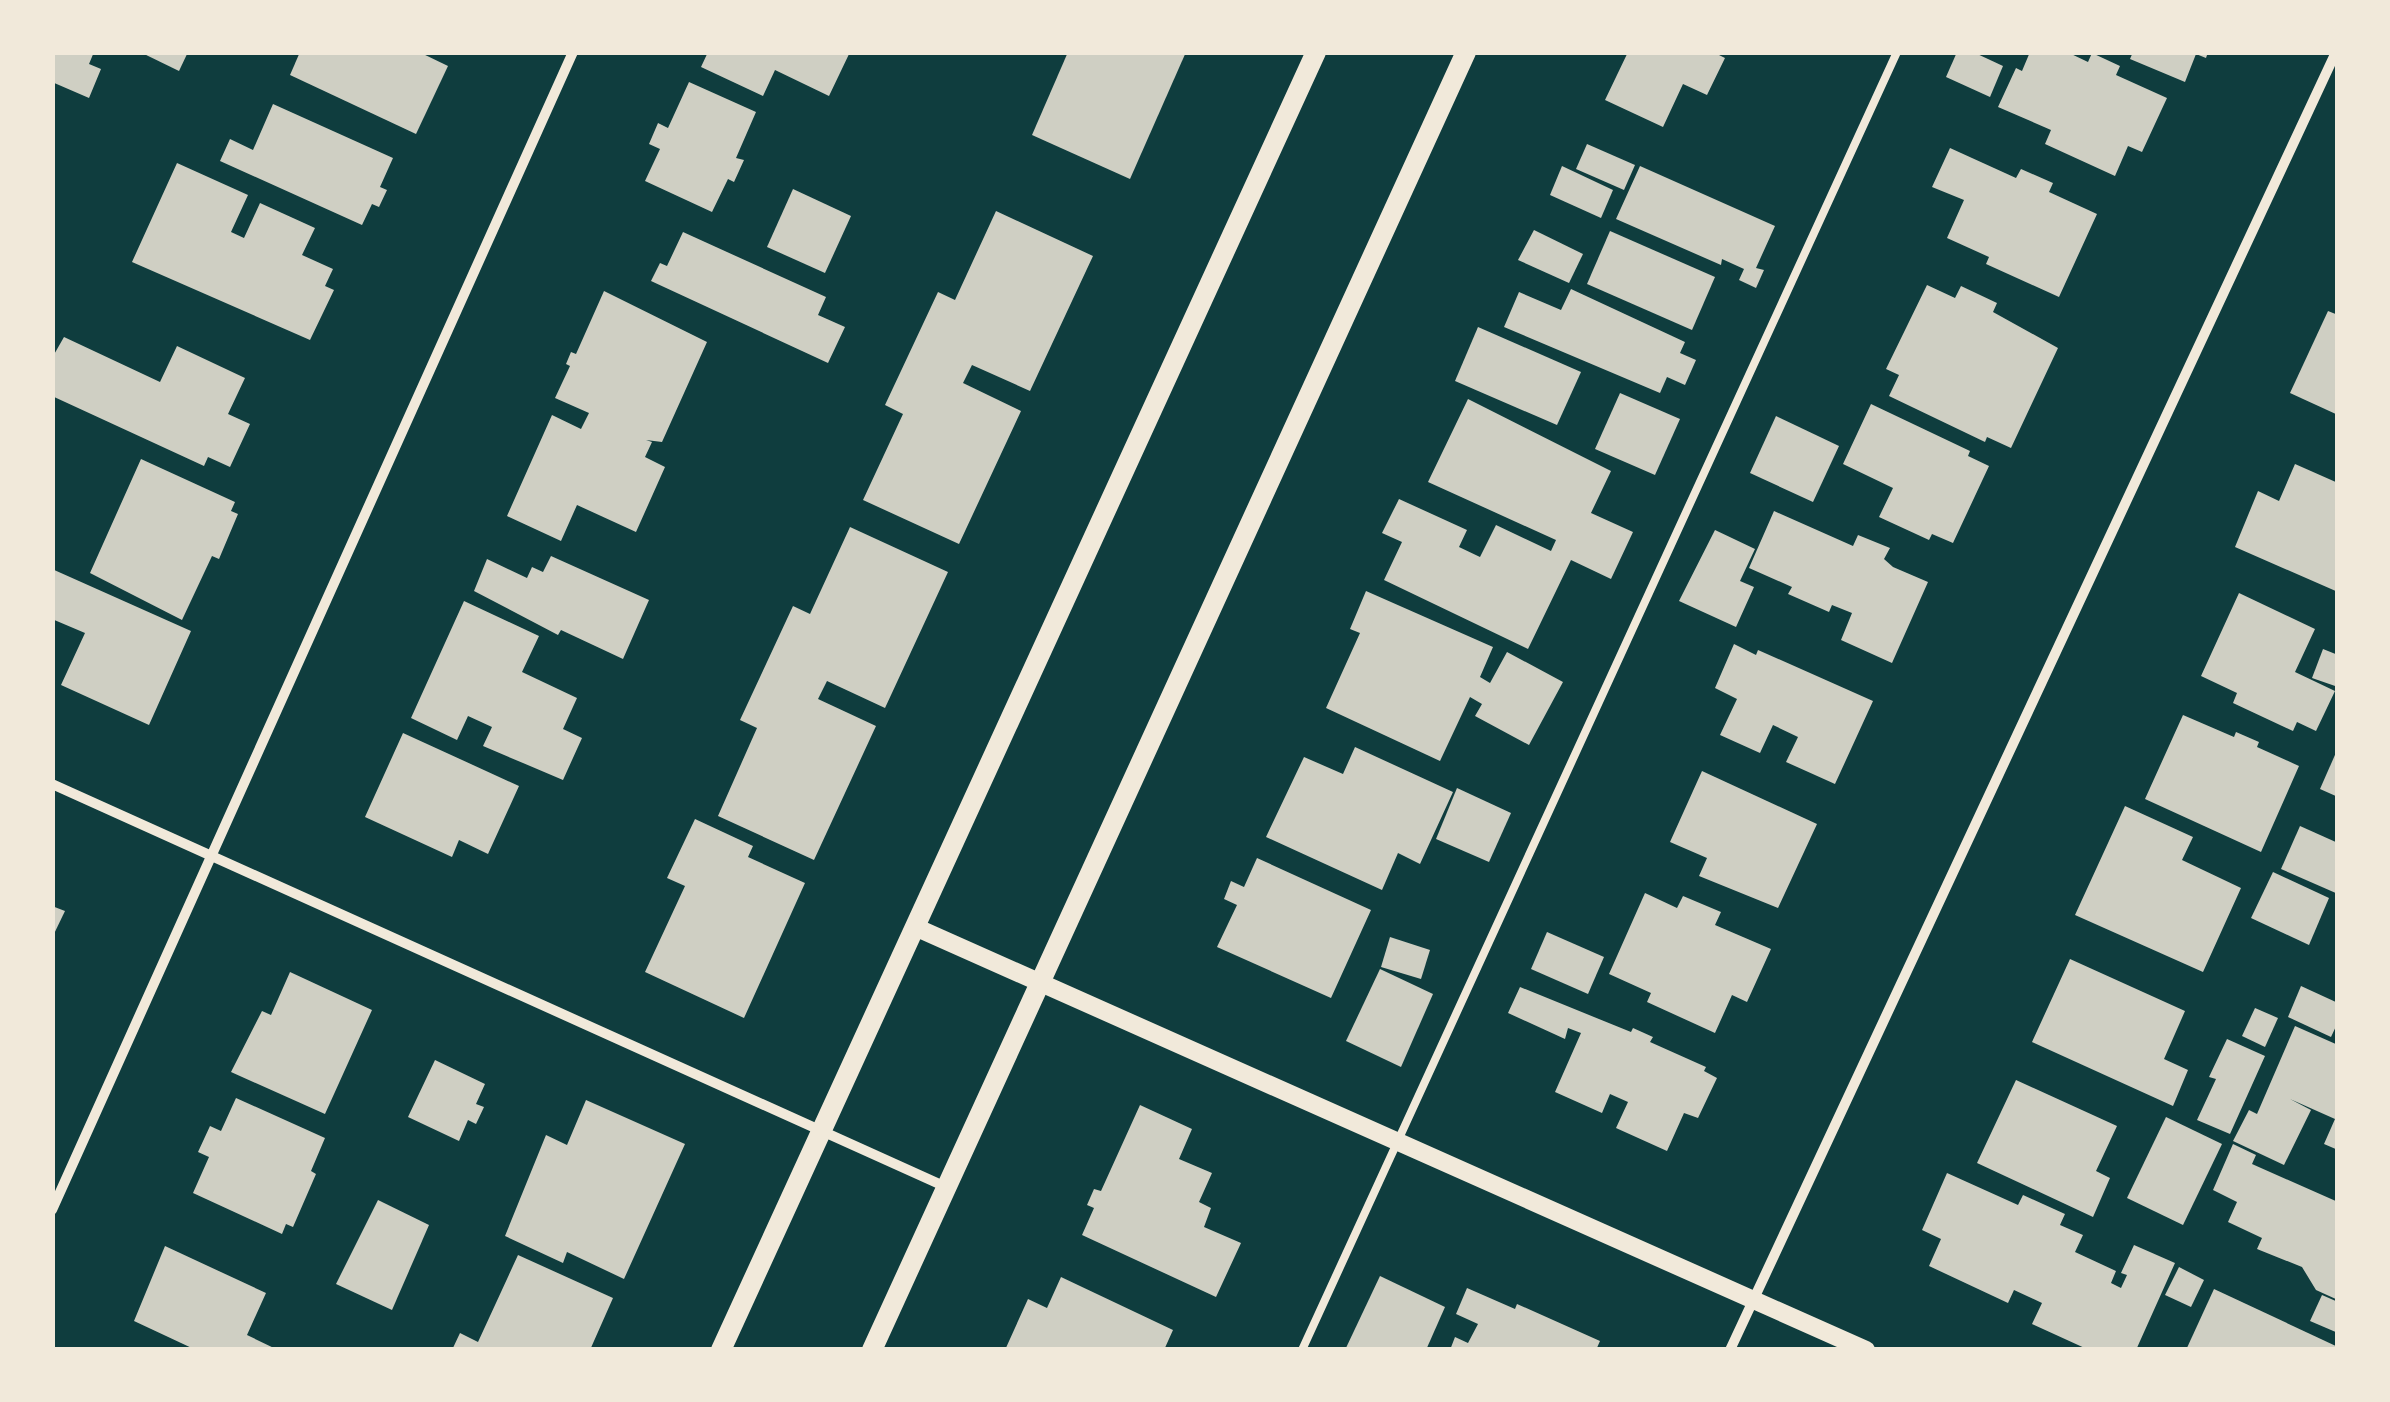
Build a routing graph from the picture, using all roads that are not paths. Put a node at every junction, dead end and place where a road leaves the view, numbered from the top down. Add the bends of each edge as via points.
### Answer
1 (572, 52) edge
2 (1316, 52) edge
3 (1466, 52) edge
4 (1897, 52) edge
5 (2336, 52) edge
6 (52, 784) edge
7 (213, 858) junction
8 (916, 927) junction
9 (1040, 982) junction
10 (822, 1129) junction
11 (1398, 1142) junction
12 (946, 1187) junction
13 (52, 1210) edge
14 (1753, 1300) junction
15 (721, 1350) edge
16 (872, 1350) edge
17 (1302, 1350) edge
18 (1730, 1350) edge
19 (1866, 1350) edge

1 - 7 street
2 - 8 main road
3 - 9 main road
4 - 11 lane
5 - 14 street
6 - 7 street
7 - 10 street
7 - 13 street
8 - 9 street
8 - 10 main road
9 - 11 street
9 - 12 main road
10 - 12 street
10 - 15 main road
11 - 14 street
11 - 17 lane
12 - 16 main road
14 - 18 street
14 - 19 street

